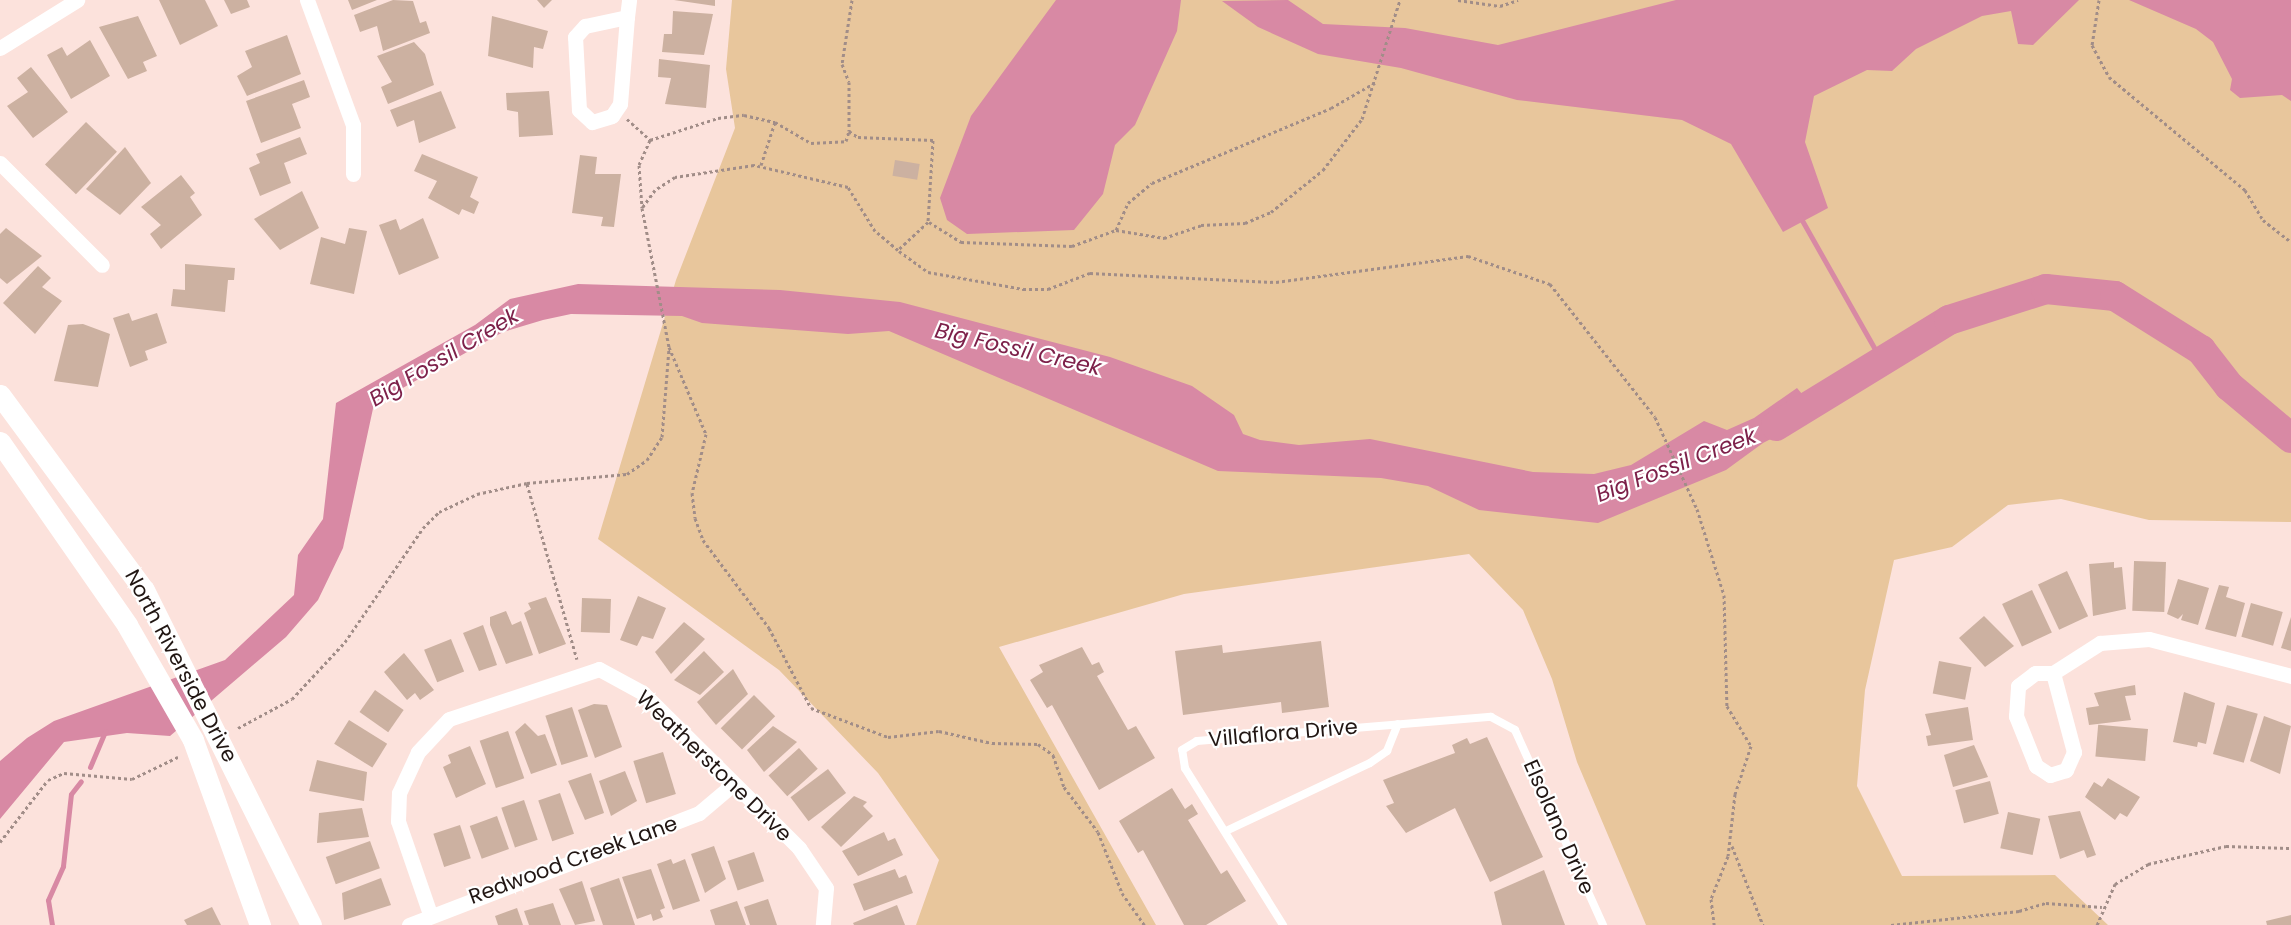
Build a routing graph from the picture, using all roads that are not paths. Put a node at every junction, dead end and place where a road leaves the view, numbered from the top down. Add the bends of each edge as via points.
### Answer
1 (77, 0) edge
2 (307, 0) edge
3 (628, 0) edge
4 (627, 17) junction
5 (0, 48) edge
6 (0, 163) edge
7 (353, 174) dead end
8 (102, 265) dead end
9 (0, 395) edge
10 (0, 442) edge
11 (2053, 673) junction
12 (2291, 676) edge
13 (1398, 724) junction
14 (1515, 730) joint
15 (731, 786) junction
16 (1226, 831) junction
17 (430, 914) junction
18 (260, 925) edge
19 (311, 925) edge
20 (409, 925) edge
21 (823, 925) edge
22 (1283, 925) edge
23 (1603, 925) edge

1 - 5 street
2 - 7 street via 353,125
3 - 4 street
4 - 4 street via 585,26 575,37 579,110 592,122 617,110
6 - 8 street
9 - 19 main road, North Riverside Drive via 68,481 228,730
10 - 18 main road, North Riverside Drive via 138,646 193,740
11 - 11 street via 2024,679 2014,698 2036,766 2050,775 2074,760
11 - 12 street via 2094,645 2140,638
13 - 14 lane, Villaflora Drive via 1491,717
13 - 16 lane via 1387,750 1370,764
13 - 16 lane, Villaflora Drive via 1197,741 1182,750 1185,768
14 - 23 lane, Elsolano Drive
15 - 17 street, Redwood Creek Lane via 699,813
15 - 17 street, Weatherstone Drive via 643,693 599,669 449,719 418,752 399,793 398,821
15 - 21 street, Weatherstone Drive via 799,848 826,888
16 - 22 lane, Villaflora Drive
17 - 20 street, Redwood Creek Lane

